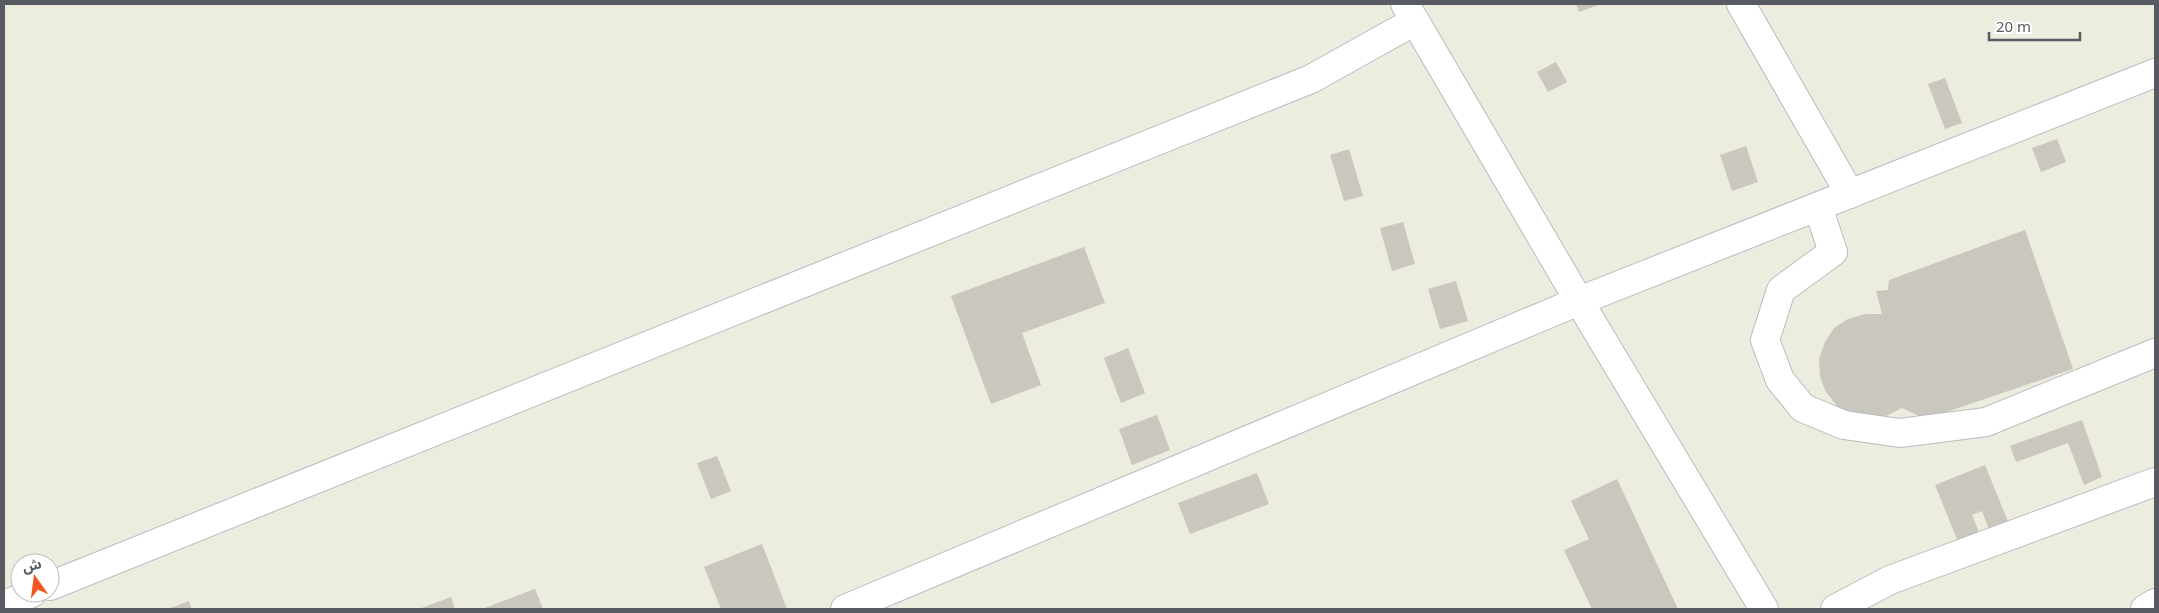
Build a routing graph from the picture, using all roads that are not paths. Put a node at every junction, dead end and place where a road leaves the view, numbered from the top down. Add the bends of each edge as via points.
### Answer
1 (1741, 4) edge
2 (1410, 12) edge
3 (2155, 73) edge
4 (1850, 194) junction
5 (1818, 207) junction
6 (1579, 301) junction
7 (2155, 352) edge
8 (2155, 482) edge
9 (60, 582) edge
10 (2155, 603) edge
11 (845, 609) edge
12 (1764, 609) edge
13 (1836, 609) edge
14 (2145, 609) edge

1 - 4 street
2 - 6 street
2 - 9 street via 1312,79
3 - 4 street
4 - 5 street
5 - 6 street
5 - 7 street via 1833,252 1781,290 1765,340 1780,380 1803,408 1844,425 1900,433 1986,422
6 - 11 street
6 - 12 street
8 - 13 street via 1890,580
10 - 14 street

